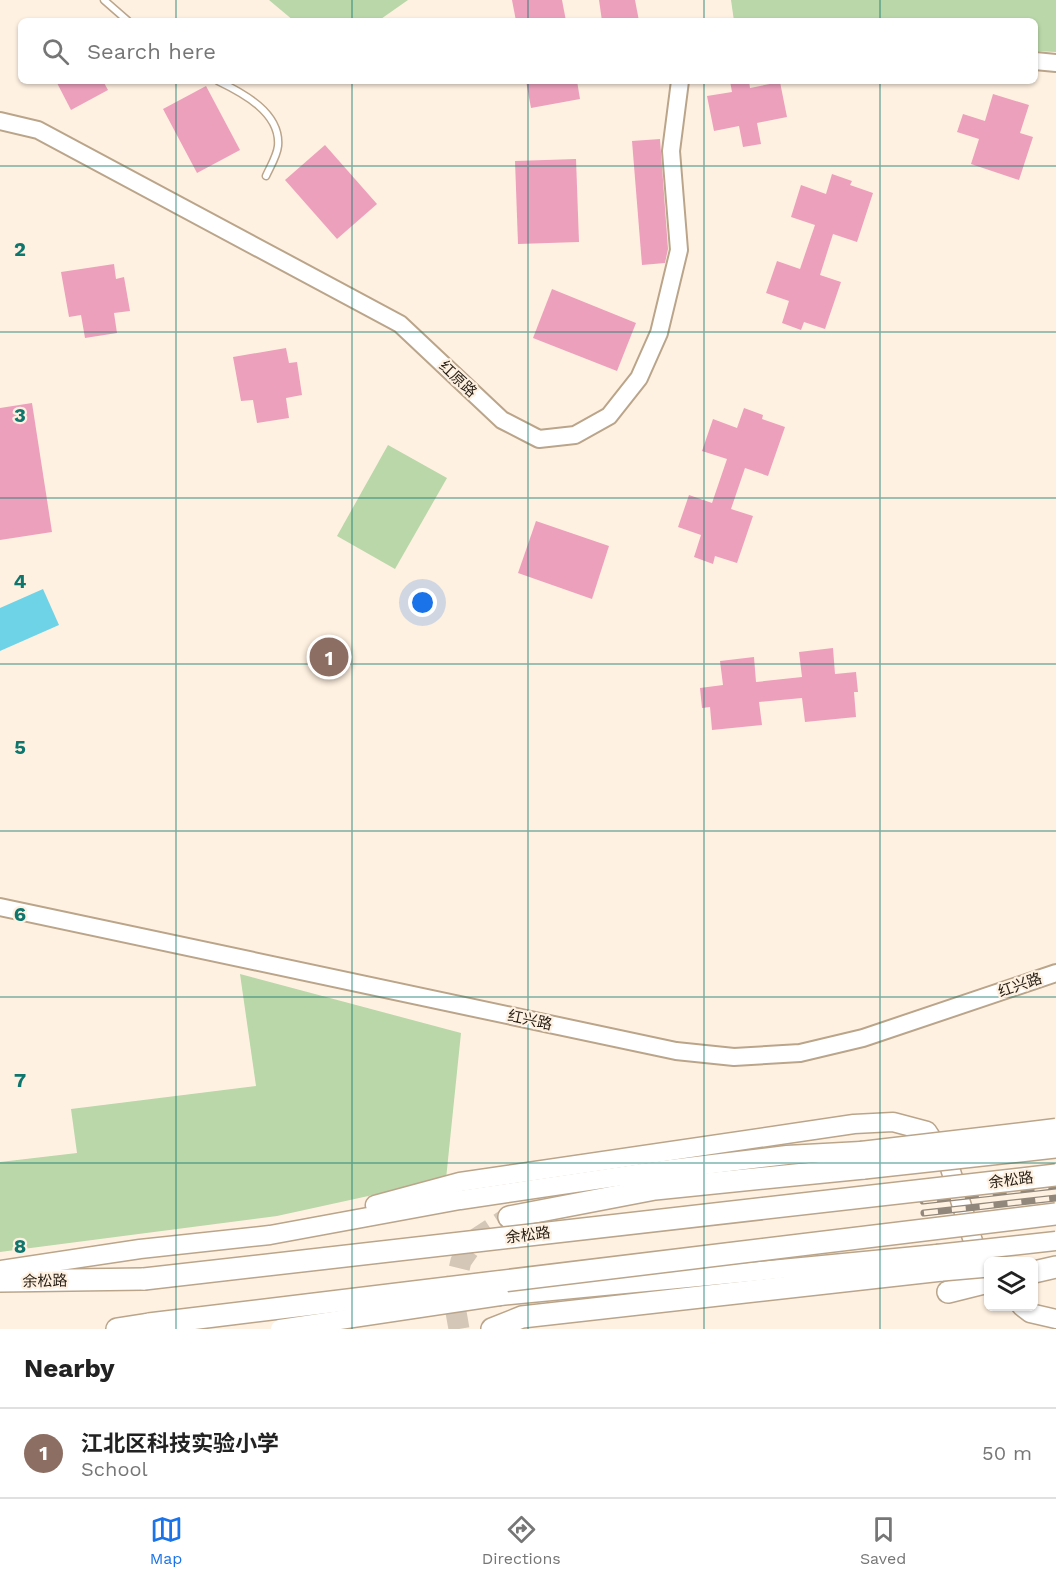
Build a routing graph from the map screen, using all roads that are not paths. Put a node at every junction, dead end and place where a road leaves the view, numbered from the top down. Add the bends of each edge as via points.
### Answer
1 (104, 0) edge
2 (125, 18) edge
3 (1038, 62) edge
4 (1056, 63) edge
5 (225, 84) edge
6 (680, 84) edge
7 (0, 121) edge
8 (266, 176) dead end
9 (0, 907) edge
10 (1056, 973) edge
11 (1056, 1128) edge
12 (1056, 1147) edge
13 (862, 1160) junction
14 (1056, 1174) edge
15 (460, 1191) junction
16 (1056, 1214) edge
17 (509, 1217) tunnel mouth
18 (1056, 1241) edge
19 (940, 1262) junction
20 (1038, 1264) edge
21 (984, 1266) edge
22 (984, 1266) edge
23 (1056, 1266) edge
24 (0, 1270) edge
25 (1038, 1271) edge
26 (0, 1281) edge
27 (984, 1282) edge
28 (948, 1292) dead end
29 (1028, 1311) edge
30 (1056, 1319) edge
31 (117, 1329) edge
32 (280, 1329) edge
33 (285, 1329) edge
34 (492, 1329) edge

1 - 2 lane
3 - 4 street
5 - 8 lane via 262,109 278,128 278,147
6 - 7 street, 红原路 via 671,151 679,250 659,333 639,378 609,416 575,435 539,439 502,420 400,324 38,130
9 - 10 street, 红兴路 via 676,1051 734,1057 800,1053 863,1038
11 - 13 main road, 余松路, bridge
12 - 13 highway, bridge
13 - 15 main road, 余松路 via 787,1155
13 - 17 highway via 655,1189
14 - 26 highway, 余松路, bridge via 144,1279
15 - 21 main road via 854,1124 893,1122 927,1131 949,1165
15 - 24 main road, 余松路 via 270,1235
16 - 31 highway, bridge
18 - 19 main road, bridge
19 - 22 highway, bridge
19 - 32 main road, bridge via 500,1296
19 - 34 highway via 522,1317
20 - 23 highway
23 - 25 highway
27 - 28 highway
29 - 30 main road
32 - 33 main road, bridge

